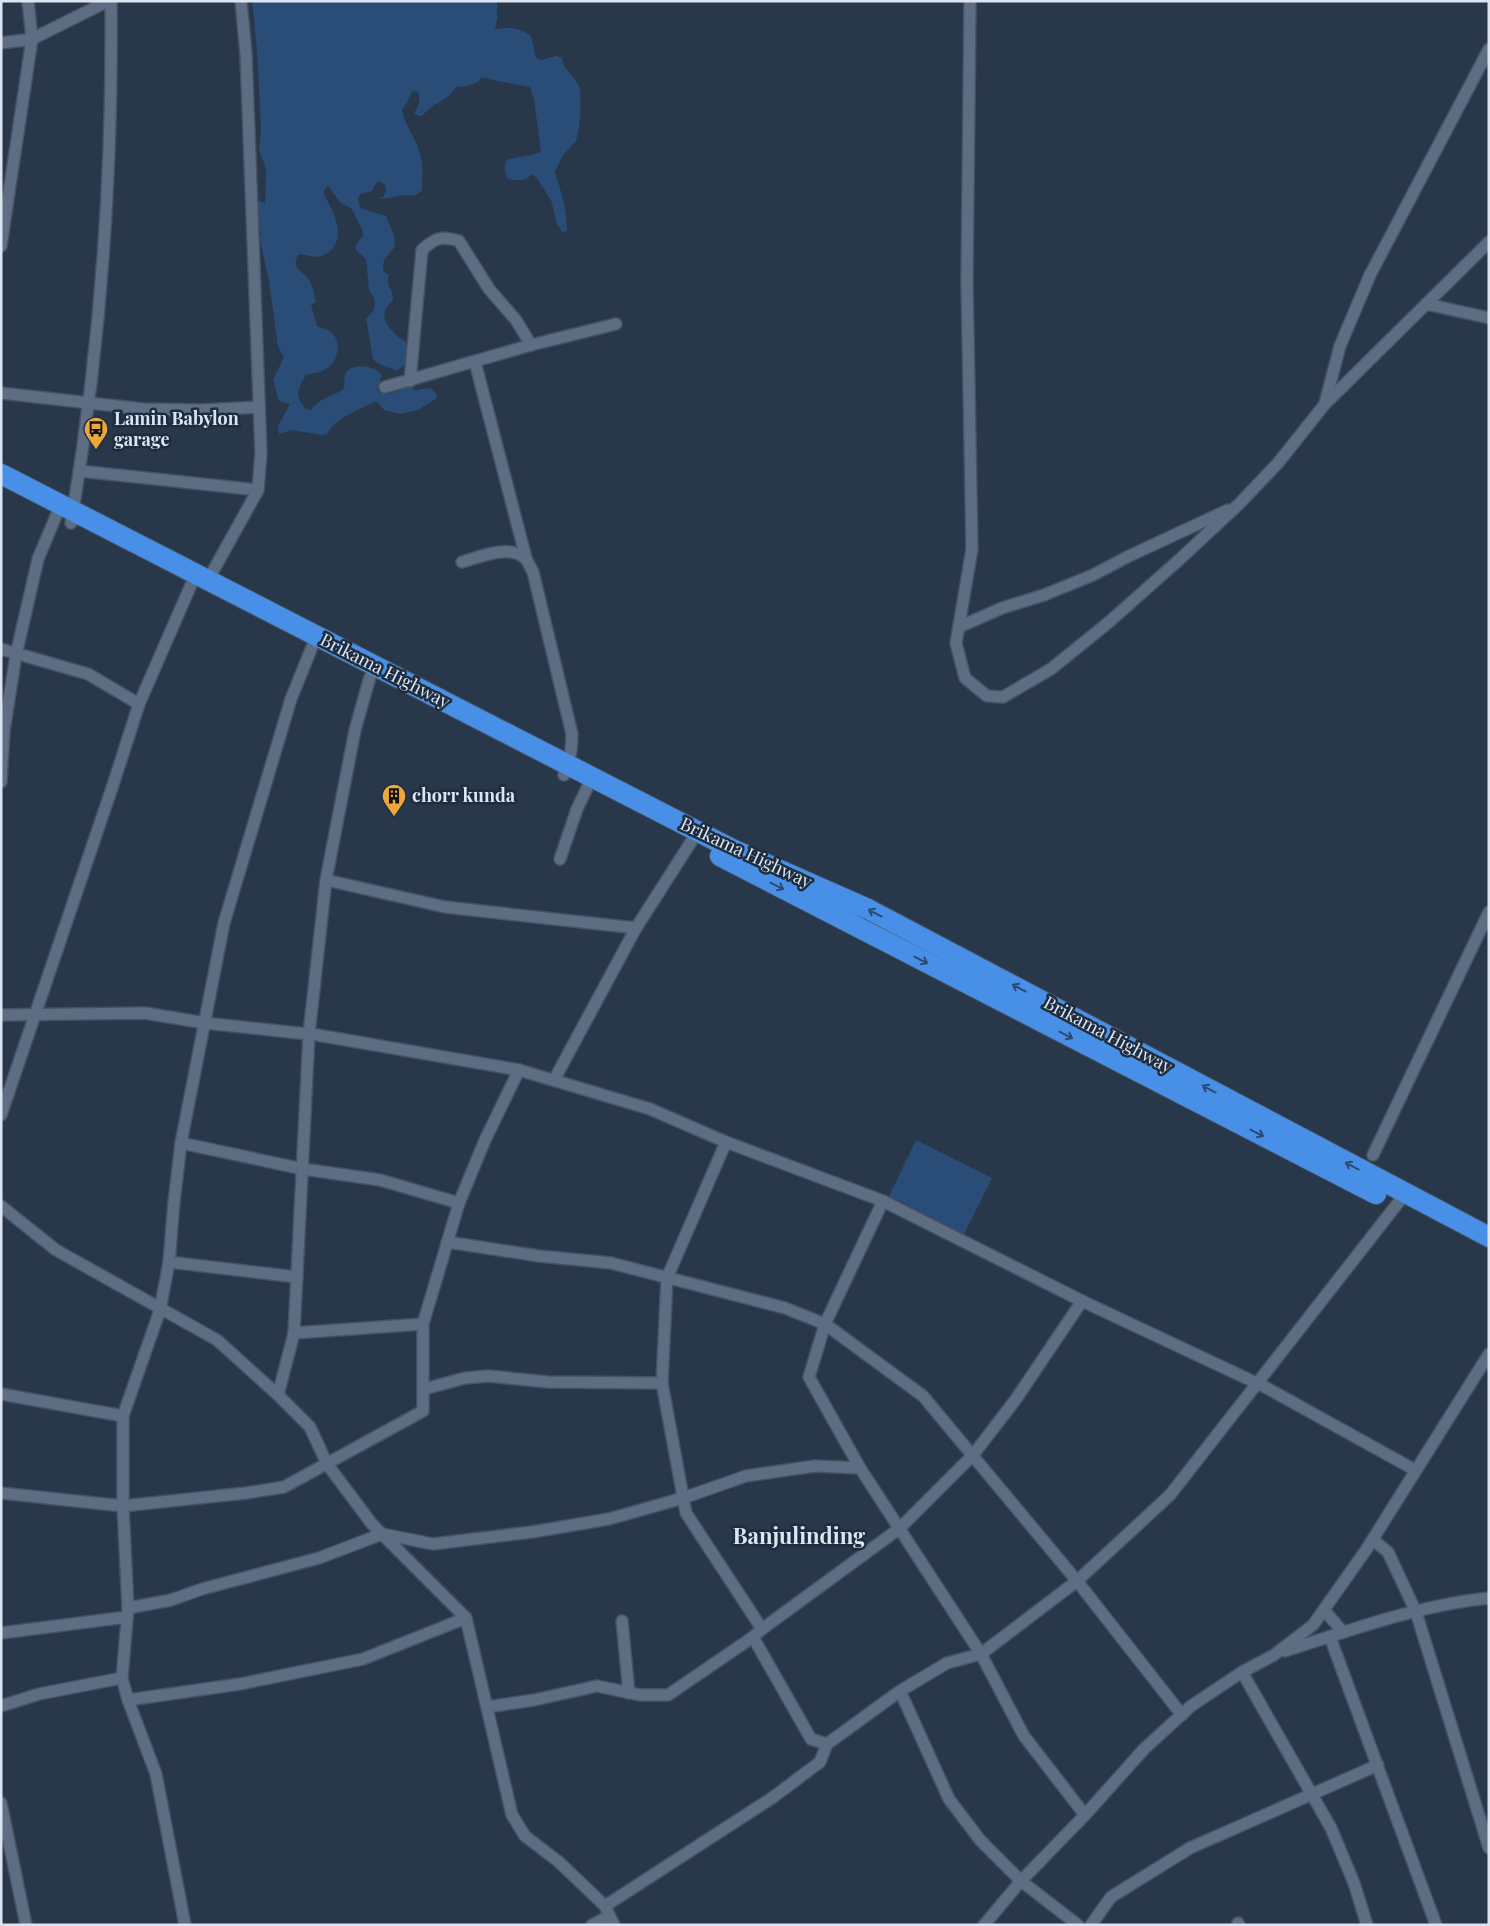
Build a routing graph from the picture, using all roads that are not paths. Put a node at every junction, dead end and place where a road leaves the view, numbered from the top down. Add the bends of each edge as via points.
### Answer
1 (28, 1) edge
2 (109, 1) edge
3 (241, 1) edge
4 (970, 1) edge
5 (32, 39) junction
6 (1, 43) edge
7 (1489, 49) edge
8 (1489, 242) edge
9 (1, 246) edge
10 (1426, 304) junction
11 (1489, 318) edge
12 (616, 324) dead end
13 (531, 345) junction
14 (475, 362) junction
15 (410, 381) junction
16 (385, 387) dead end
17 (1, 393) edge
18 (90, 402) junction
19 (1325, 404) junction
20 (259, 407) junction
21 (80, 471) junction
22 (1, 474) edge
23 (1, 488) edge
24 (258, 490) junction
25 (1238, 504) junction
26 (67, 517) junction
27 (526, 558) junction
28 (462, 562) dead end
29 (199, 582) junction
30 (959, 627) junction
31 (312, 647) junction
32 (1, 649) edge
33 (16, 655) junction
34 (370, 676) junction
35 (138, 704) junction
36 (566, 770) junction
37 (1, 782) edge
38 (587, 788) junction
39 (691, 842) junction
40 (560, 859) dead end
41 (326, 880) junction
42 (1489, 912) edge
43 (636, 928) junction
44 (1, 1015) edge
45 (36, 1015) junction
46 (205, 1023) junction
47 (309, 1034) junction
48 (519, 1070) junction
49 (554, 1080) junction
50 (1, 1114) edge
51 (726, 1142) junction
52 (181, 1143) junction
53 (1374, 1155) dead end
54 (303, 1169) junction
55 (1401, 1199) junction
56 (883, 1201) junction
57 (459, 1203) junction
58 (1, 1206) edge
59 (1489, 1237) edge
60 (447, 1242) junction
61 (1489, 1251) edge
62 (169, 1262) junction
63 (296, 1277) junction
64 (666, 1278) junction
65 (1082, 1301) junction
66 (160, 1310) junction
67 (423, 1324) junction
68 (825, 1324) junction
69 (294, 1333) junction
70 (1489, 1354) edge
71 (662, 1383) junction
72 (1258, 1384) junction
73 (424, 1389) junction
74 (1, 1394) edge
75 (278, 1395) junction
76 (123, 1416) junction
77 (973, 1455) junction
78 (327, 1464) junction
79 (860, 1468) junction
80 (1415, 1470) junction
81 (1, 1493) edge
82 (683, 1498) junction
83 (123, 1506) junction
84 (900, 1528) junction
85 (382, 1534) junction
86 (1373, 1540) junction
87 (1077, 1581) junction
88 (1489, 1598) edge
89 (1324, 1610) junction
90 (128, 1612) junction
91 (1416, 1612) junction
92 (466, 1618) junction
93 (622, 1620) dead end
94 (762, 1629) junction
95 (1343, 1632) junction
96 (1, 1633) edge
97 (1330, 1637) junction
98 (753, 1638) junction
99 (981, 1654) junction
100 (1274, 1655) junction
101 (1242, 1672) junction
102 (122, 1678) junction
103 (900, 1691) junction
104 (629, 1693) junction
105 (128, 1700) junction
106 (1, 1706) edge
107 (487, 1707) junction
108 (1182, 1715) junction
109 (827, 1744) junction
110 (1378, 1765) junction
111 (1312, 1796) junction
112 (1, 1803) edge
113 (1085, 1815) junction
114 (1489, 1848) edge
115 (1021, 1881) junction
116 (610, 1916) edge
117 (26, 1925) edge
118 (185, 1925) edge
119 (592, 1925) edge
120 (984, 1925) edge
121 (1078, 1925) edge
122 (1090, 1925) edge
123 (1367, 1925) edge
124 (1436, 1925) edge

1 - 5 street
2 - 5 street
2 - 18 street via 112,69 108,201
3 - 20 street via 246,54
4 - 30 street via 967,282 972,549
5 - 6 street
5 - 9 street
7 - 19 street via 1370,275 1340,346
8 - 10 street
10 - 11 street
10 - 19 street
12 - 13 street
13 - 14 street
13 - 15 street via 516,320 489,289 459,241 444,237 430,242 422,250
14 - 15 street
14 - 27 street
15 - 16 street
17 - 18 street
18 - 20 street via 142,409
18 - 21 street
19 - 25 street via 1278,463
20 - 24 street via 261,453
21 - 24 street
21 - 26 street
22 - 26 highway, Brikama Highway
23 - 26 highway, Brikama Highway
24 - 29 street
25 - 30 street via 1093,575
25 - 30 street via 1109,622 1051,669 1003,697 987,696 965,678 956,643
26 - 29 highway, Brikama Highway
26 - 33 street via 38,559
27 - 28 street via 507,551
27 - 36 street via 572,734
29 - 31 highway, Brikama Highway
29 - 35 street
29 - 36 highway, Brikama Highway
31 - 34 highway, Brikama Highway
31 - 46 street via 291,699 224,923
32 - 33 street
33 - 35 street via 88,674
33 - 37 street via 4,731
34 - 36 highway, Brikama Highway
34 - 41 street via 355,730
35 - 45 street
36 - 38 highway, Brikama Highway
55 -> 36 highway, Brikama Highway via 868,909
38 - 39 highway, Brikama Highway
38 - 40 street
39 - 43 street
39 -> 55 highway, Brikama Highway
41 - 43 street via 445,907
41 - 47 street
42 - 53 street
43 - 49 street
44 - 45 street
45 - 46 street via 145,1013
45 - 50 street
46 - 47 street
46 - 52 street
47 - 48 street
47 - 54 street
48 - 49 street
48 - 57 street
49 - 51 street via 650,1109
51 - 56 street
51 - 64 street
52 - 54 street
52 - 62 street
54 - 57 street via 380,1180
54 - 63 street
55 - 59 highway, Brikama Highway
55 - 61 highway, Brikama Highway
55 - 72 street
56 - 65 street
56 - 68 street
57 - 60 street
58 - 66 street via 56,1250
60 - 64 street via 611,1264
60 - 67 street
62 - 63 street
62 - 66 street
63 - 69 street
64 - 68 street via 785,1308
64 - 71 street
65 - 72 street
65 - 77 street via 1016,1399
66 - 75 street via 217,1340
66 - 76 street
67 - 69 street
67 - 73 street
68 - 77 street via 923,1396
68 - 79 street via 810,1377
69 - 75 street
70 - 80 street
71 - 73 street via 548,1382 489,1376 465,1378
71 - 82 street
72 - 80 street
72 - 87 street via 1170,1495
73 - 78 street via 423,1411
74 - 76 street
75 - 78 street via 310,1427
76 - 83 street
77 - 84 street
77 - 87 street
78 - 83 street via 284,1487
78 - 85 street
79 - 82 street via 816,1466 779,1470 746,1476
79 - 84 street
80 - 86 street
81 - 83 street
82 - 85 street via 609,1519 433,1544
82 - 94 street via 686,1513
83 - 90 street
84 - 94 street
84 - 99 street
85 - 90 street via 319,1558
85 - 92 street
86 - 89 street
86 - 91 street via 1388,1552
87 - 99 street
87 - 108 street
88 - 91 street
89 - 95 street
89 - 100 street via 1313,1625
90 - 96 street
90 - 102 street
91 - 95 street
91 - 114 street
92 - 105 street via 363,1658 240,1684
92 - 107 street
93 - 104 street
94 - 98 street
95 - 97 street
97 - 100 street
97 - 110 street
98 - 104 street via 668,1696
98 - 109 street via 811,1739
99 - 103 street via 946,1663
99 - 113 street via 1024,1736
100 - 101 street
101 - 108 street
101 - 111 street
102 - 105 street
102 - 106 street via 40,1694
103 - 109 street
103 - 115 street via 949,1799 980,1840
104 - 107 street via 597,1686
105 - 118 street via 156,1774
107 - 116 street via 512,1815 525,1836 559,1862
108 - 113 street via 1144,1749
109 - 116 street via 820,1762 772,1798 637,1887
110 - 111 street
110 - 124 street
111 - 122 street via 1190,1848 1111,1897
111 - 123 street via 1331,1828
112 - 117 street
113 - 115 street
115 - 120 street
115 - 121 street
116 - 119 street

